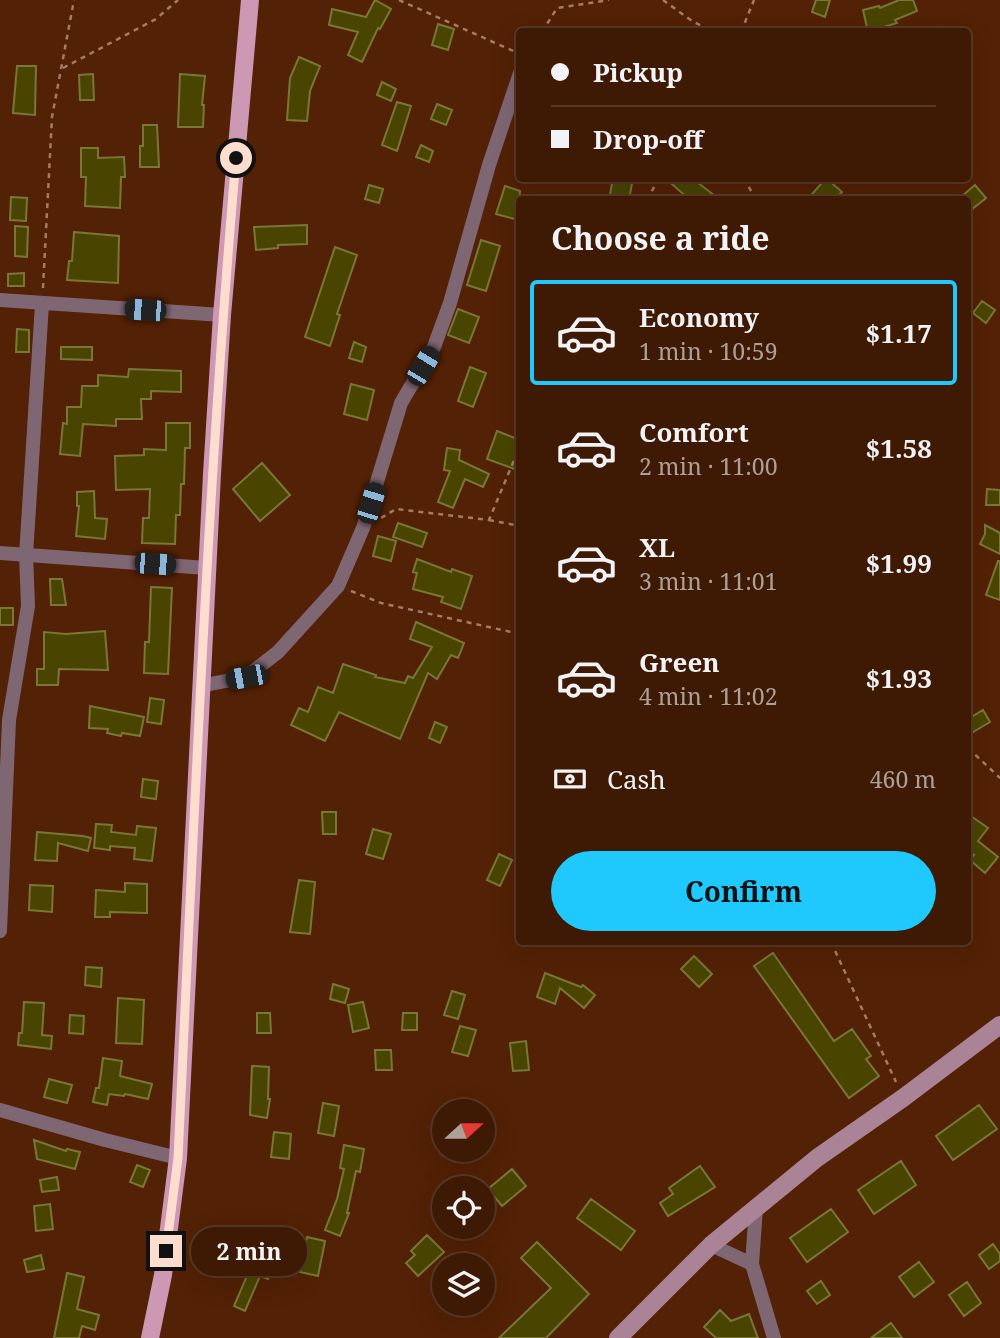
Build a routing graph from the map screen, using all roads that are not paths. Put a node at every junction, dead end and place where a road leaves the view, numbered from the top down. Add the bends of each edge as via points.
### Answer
1 (250, 0) edge
2 (516, 85) edge
3 (0, 300) edge
4 (42, 304) junction
5 (222, 315) junction
6 (0, 553) edge
7 (26, 555) junction
8 (206, 568) junction
9 (200, 686) junction
10 (0, 931) edge
11 (1000, 1025) edge
12 (0, 1110) edge
13 (178, 1158) junction
14 (756, 1208) junction
15 (712, 1245) junction
16 (752, 1264) junction
17 (150, 1338) edge
18 (618, 1338) edge
19 (774, 1338) edge

1 - 5 main road
2 - 9 street via 450,303 434,347 401,403 363,528 338,586 278,652 246,677
3 - 4 street
4 - 5 street
4 - 7 street
5 - 8 main road
6 - 7 street
7 - 8 street
7 - 10 street via 28,606 9,720
8 - 9 main road
9 - 13 main road
11 - 14 street
12 - 13 street
13 - 17 main road
14 - 15 street
14 - 16 street
15 - 16 street
15 - 18 street
16 - 19 street

